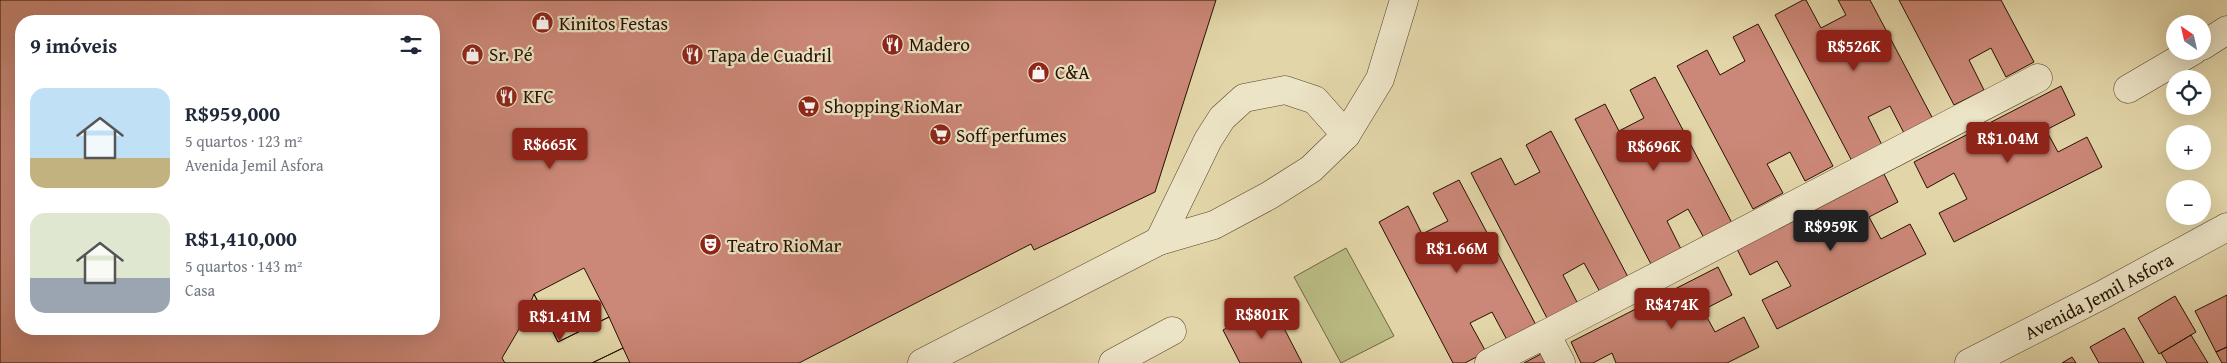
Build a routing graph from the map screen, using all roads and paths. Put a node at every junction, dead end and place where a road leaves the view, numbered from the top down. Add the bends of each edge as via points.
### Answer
1 (1404, 0) edge
2 (2227, 30) edge
3 (2211, 40) edge
4 (2178, 60) edge
5 (2038, 78) dead end
6 (2128, 89) dead end
7 (1346, 135) junction
8 (2227, 227) edge
9 (1159, 241) junction
10 (1172, 331) dead end
11 (1546, 334) junction
12 (922, 363) edge
13 (1113, 363) edge
14 (1489, 363) edge
15 (1561, 363) edge
16 (1969, 363) edge

1 - 7 street via 1380,79
2 - 3 street
4 - 6 street
5 - 11 street
7 - 9 street via 1311,169 1270,195 1214,225
7 - 9 street via 1315,100 1285,90 1244,98 1222,118 1208,140
8 - 16 street, Avenida Jemil Asfora
9 - 12 street
10 - 13 street
11 - 14 street
11 - 15 street

